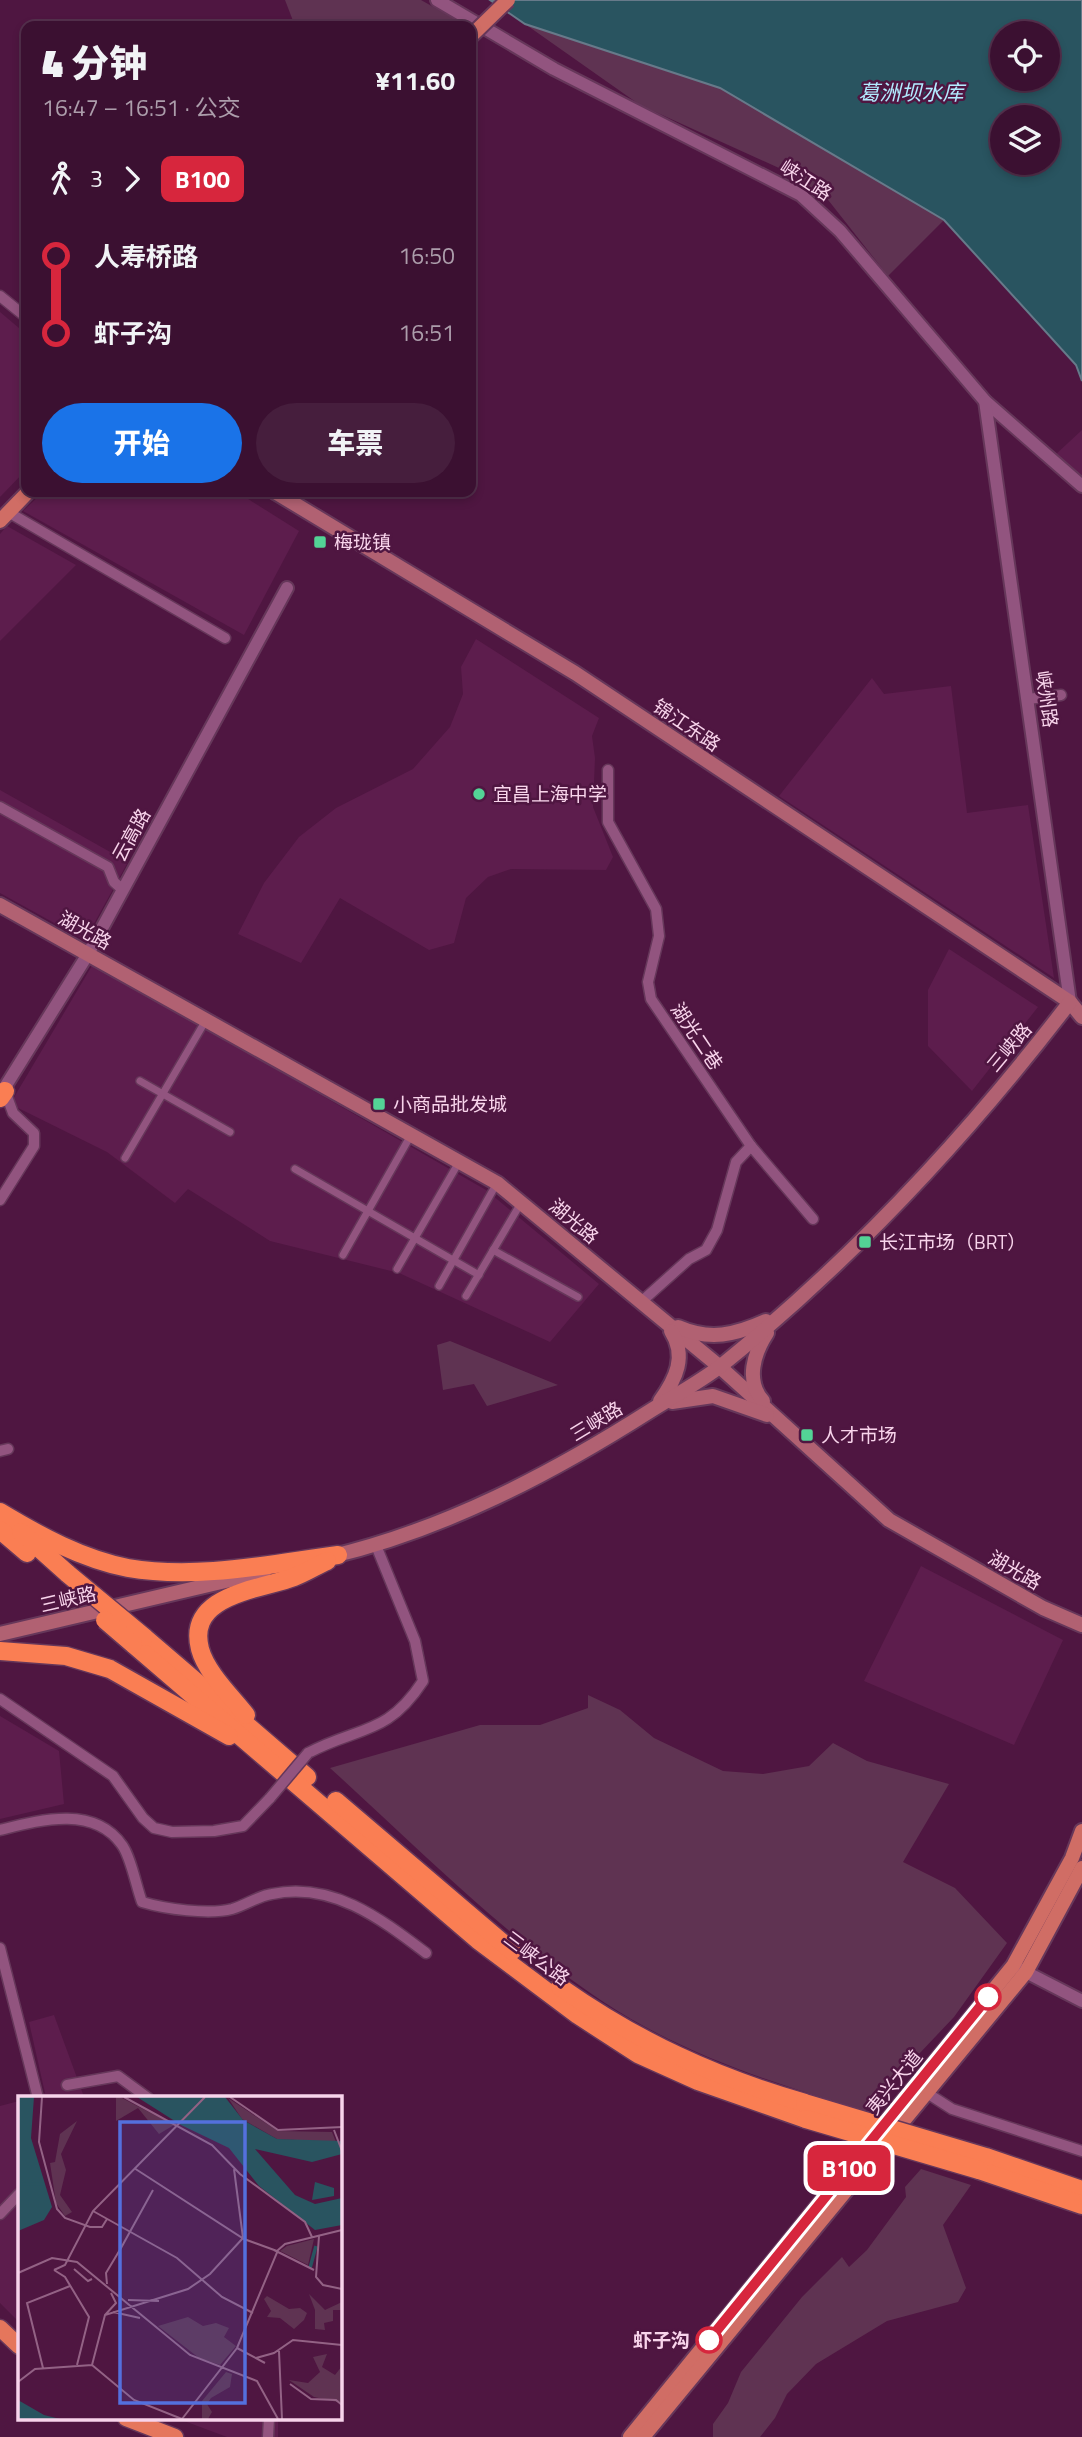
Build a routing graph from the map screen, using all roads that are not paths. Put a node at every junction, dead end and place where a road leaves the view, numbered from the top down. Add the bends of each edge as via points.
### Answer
1 (437, 0) edge
2 (508, 0) edge
3 (473, 21) edge
4 (476, 23) edge
5 (476, 31) edge
6 (0, 297) edge
7 (21, 313) edge
8 (985, 401) junction
9 (1082, 486) edge
10 (23, 497) edge
11 (283, 497) edge
12 (4, 517) edge
13 (287, 588) dead end
14 (225, 638) dead end
15 (1061, 695) dead end
16 (1027, 699) junction
17 (608, 770) dead end
18 (0, 807) edge
19 (123, 890) junction
20 (0, 905) edge
21 (88, 954) junction
22 (1076, 1002) edge
23 (1082, 1017) edge
24 (206, 1020) junction
25 (140, 1081) dead end
26 (162, 1094) junction
27 (2, 1095) edge
28 (230, 1132) dead end
29 (411, 1135) junction
30 (751, 1146) junction
31 (125, 1158) dead end
32 (459, 1162) junction
33 (295, 1169) dead end
34 (497, 1183) junction
35 (0, 1200) edge
36 (521, 1203) junction
37 (368, 1211) junction
38 (813, 1219) dead end
39 (415, 1238) junction
40 (493, 1250) junction
41 (343, 1255) dead end
42 (454, 1260) junction
43 (397, 1269) dead end
44 (479, 1275) junction
45 (439, 1286) dead end
46 (466, 1296) dead end
47 (578, 1297) dead end
48 (641, 1301) junction
49 (780, 1315) junction
50 (664, 1321) junction
51 (720, 1367) junction
52 (654, 1408) junction
53 (778, 1420) junction
54 (0, 1513) edge
55 (0, 1530) edge
56 (375, 1543) junction
57 (338, 1555) junction
58 (64, 1577) junction
59 (1082, 1626) edge
60 (0, 1634) edge
61 (0, 1651) edge
62 (0, 1699) edge
63 (261, 1746) junction
64 (0, 1830) edge
65 (1082, 1831) edge
66 (1082, 1868) edge
67 (0, 1948) edge
68 (426, 1953) dead end
69 (1020, 1969) junction
70 (1082, 2001) edge
71 (67, 2085) dead end
72 (927, 2093) junction
73 (37, 2096) edge
74 (145, 2096) edge
75 (1082, 2151) edge
76 (983, 2164) junction
77 (1082, 2190) edge
78 (18, 2195) edge
79 (1082, 2205) edge
80 (0, 2214) edge
81 (0, 2328) edge
82 (18, 2345) edge
83 (133, 2420) edge
84 (175, 2437) edge
85 (630, 2437) edge
86 (643, 2437) edge

1 - 3 street, 峡江路
2 - 5 main road, bridge
4 - 8 street, 峡江路 via 554,69 801,195 840,231
6 - 7 street
8 - 9 street, 峡江路
8 - 16 street, 峡州路
10 - 12 main road
11 - 22 main road, 锦江东路 via 581,678
12 - 14 street
13 - 19 street, 云高路
15 - 16 street
16 - 22 street, 峡州路
17 - 30 street, 湖光二巷 via 608,822 656,909 659,936 648,982 650,999
18 - 19 street via 108,867
19 - 21 street, 云高路
20 - 21 main road, 湖光路
21 - 24 main road, 湖光路
21 - 27 street, 云高路
22 - 23 main road
22 - 49 main road, 三峡路 via 898,1203
24 - 26 street
24 - 29 main road, 湖光路
25 - 26 street
26 - 28 street
26 - 31 street
27 - 35 street via 34,1133 34,1146
29 - 32 main road, 湖光路
29 - 37 street
30 - 38 street, 湖光二巷
30 - 48 street via 736,1162 717,1230 706,1251 689,1259
32 - 34 main road, 湖光路
32 - 39 street
33 - 37 street
34 - 36 main road, 湖光路
34 - 42 street
36 - 40 street
36 - 48 main road, 湖光路
37 - 39 street
37 - 41 street
39 - 42 street
39 - 43 street
40 - 44 street
40 - 47 street
42 - 44 street
42 - 45 street
44 - 46 street
48 - 50 main road, 湖光路
49 - 50 main road via 721,1337 696,1334
49 - 51 main road, 三峡路
49 - 53 main road via 758,1346 752,1371 758,1396
50 - 51 main road, 湖光路
50 - 52 main road via 678,1342 680,1363
51 - 52 main road, 三峡路
51 - 53 main road, 湖光路
52 - 53 main road via 713,1396
52 - 56 main road, 三峡路 via 591,1448 459,1516
53 - 59 main road, 湖光路 via 889,1520
54 - 57 highway via 89,1556 144,1570 226,1570
54 - 58 highway
55 - 58 highway
56 - 57 main road, 三峡路
56 - 62 street, bridge via 415,1640 423,1681 406,1707 382,1724 307,1753 243,1826 172,1832 154,1828 113,1776
57 - 60 main road, 三峡路
57 - 63 highway via 295,1577 217,1602 202,1620 198,1636 206,1662
58 - 63 highway, 三峡公路, bridge
61 - 63 highway via 66,1656 110,1669
63 - 76 highway, 三峡公路, bridge via 500,1941 605,2019 696,2067 805,2111
64 - 68 street via 43,1820 82,1820 106,1827 124,1847 142,1902 164,1908 230,1910 272,1893 316,1893 342,1898
65 - 69 main road, 夷兴大道
66 - 69 main road, 夷兴大道
67 - 73 street
69 - 70 street
69 - 72 main road, 夷兴大道
69 - 85 main road, 夷兴大道
71 - 74 street via 118,2076
72 - 75 street via 952,2109
72 - 86 main road, 夷兴大道
76 - 77 highway, 三峡公路
76 - 79 highway, 三峡公路
78 - 80 street
81 - 82 highway
83 - 84 highway

